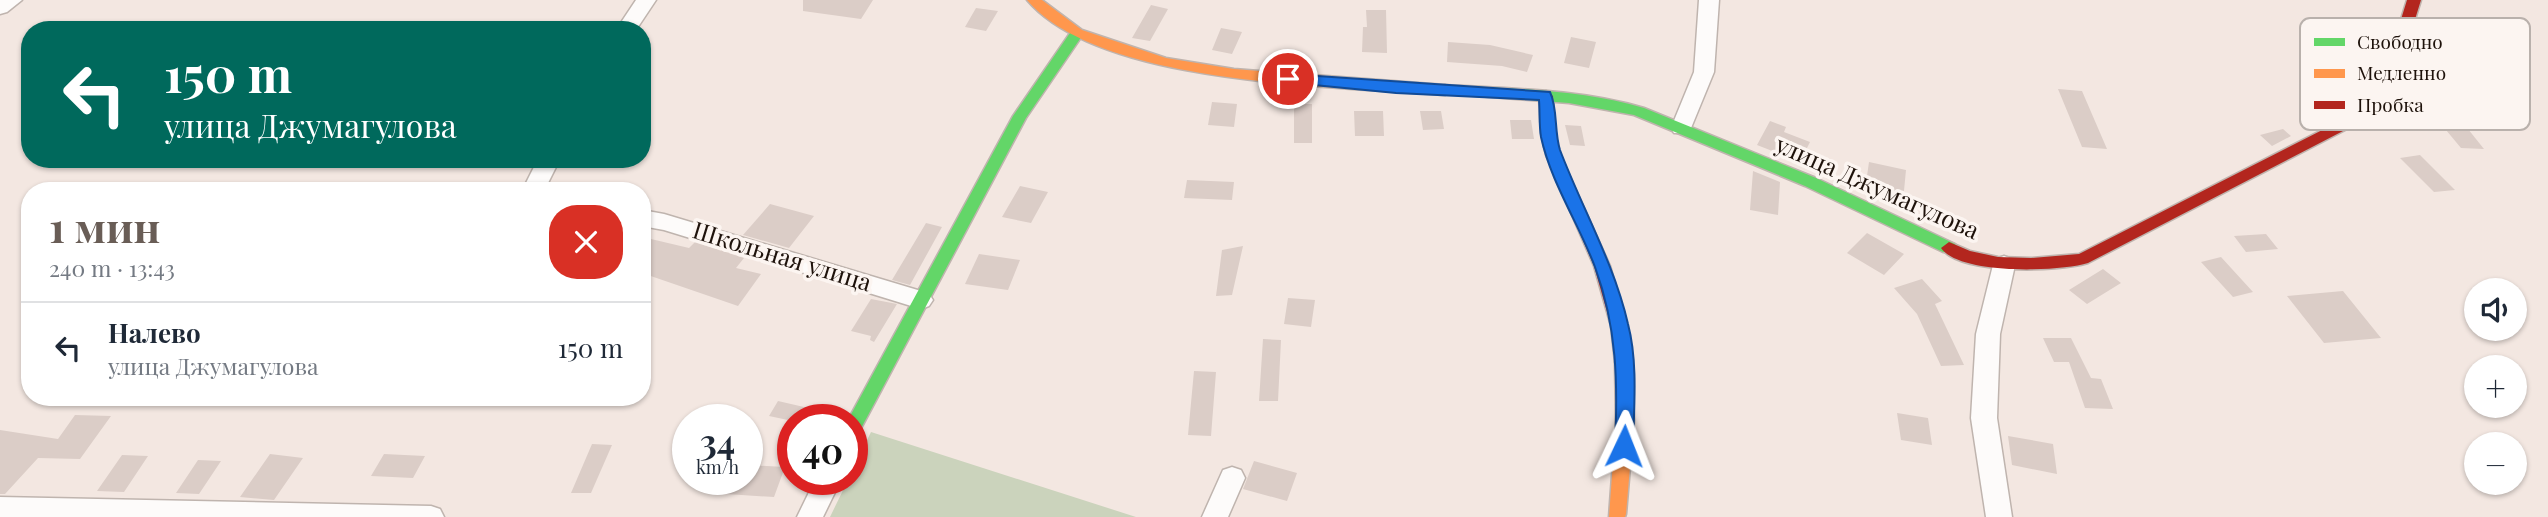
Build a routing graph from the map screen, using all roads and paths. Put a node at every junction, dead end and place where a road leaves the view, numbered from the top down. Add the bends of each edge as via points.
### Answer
1 (12, 0) edge
2 (646, 0) edge
3 (1034, 0) edge
4 (1709, 0) edge
5 (2414, 0) edge
6 (0, 8) edge
7 (2409, 18) edge
8 (631, 21) edge
9 (1077, 33) junction
10 (1545, 96) junction
11 (1681, 128) junction
12 (2333, 130) edge
13 (651, 220) edge
14 (2004, 265) junction
15 (920, 300) junction
16 (865, 404) edge
17 (1232, 478) dead end
18 (821, 495) edge
19 (0, 508) edge
20 (1617, 514) dead end
21 (430, 517) edge
22 (810, 517) edge
23 (1215, 517) edge
24 (1999, 517) edge

1 - 6 street
2 - 8 street
3 - 9 street, улица Джумагулова
4 - 11 street via 1704,72
5 - 7 street, улица Джумагулова
9 - 10 street, улица Джумагулова via 1164,62 1234,74
9 - 15 street via 1020,116
10 - 11 street, улица Джумагулова via 1612,105
10 - 20 street via 1549,138 1602,266 1621,326 1626,394
11 - 14 street, улица Джумагулова via 1883,213 1958,252
12 - 14 street, улица Джумагулова via 2081,259
13 - 15 street, Школьная улица
14 - 24 street via 1989,334 1983,418
15 - 16 street
17 - 23 street
18 - 22 street
19 - 21 street

